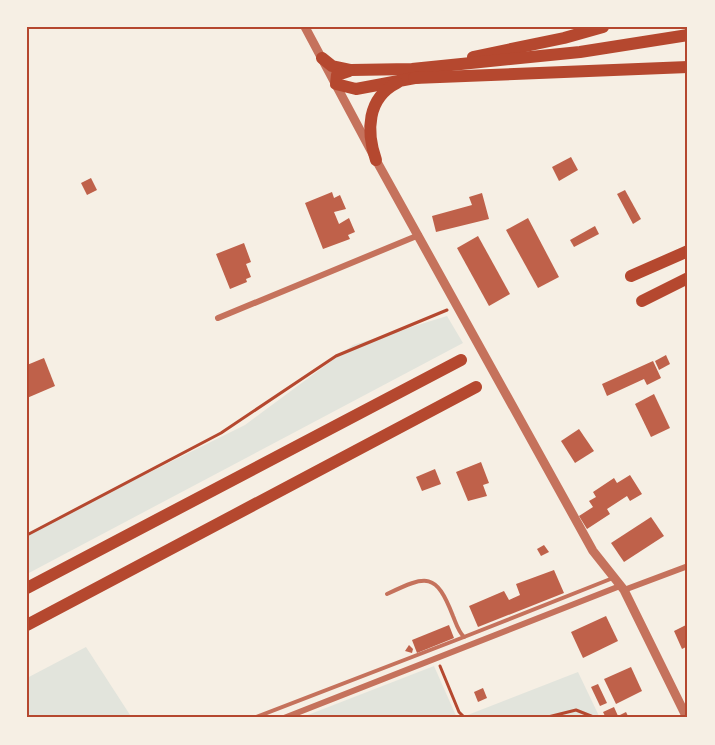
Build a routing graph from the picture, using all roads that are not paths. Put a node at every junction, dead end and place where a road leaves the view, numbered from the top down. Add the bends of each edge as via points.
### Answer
1 (305, 27) edge
2 (603, 27) edge
3 (688, 35) edge
4 (322, 58) junction
5 (688, 67) edge
6 (351, 70) junction
7 (410, 76) junction
8 (336, 84) junction
9 (376, 160) junction
10 (419, 234) junction
11 (688, 242) edge
12 (688, 251) edge
13 (688, 278) edge
14 (642, 301) dead end
15 (218, 318) dead end
16 (461, 360) dead end
17 (476, 387) dead end
18 (688, 566) edge
19 (614, 577) junction
20 (27, 588) edge
21 (622, 588) junction
22 (387, 594) dead end
23 (27, 625) edge
24 (464, 637) junction
25 (254, 718) edge
26 (284, 718) edge
27 (687, 718) edge

1 - 4 street
2 - 7 highway
3 - 7 highway
4 - 6 highway via 332,66
4 - 8 street
5 - 7 highway
6 - 7 highway
6 - 8 highway via 337,75
7 - 8 highway via 356,89
7 - 9 highway via 384,92 372,112 369,136
8 - 9 street
9 - 10 street
10 - 15 street
10 - 19 street via 593,551
11 - 12 highway via 634,275
13 - 14 highway
16 - 20 highway
17 - 23 highway
18 - 21 street
19 - 21 street
19 - 24 lane
21 - 26 street
21 - 27 street
22 - 24 lane via 416,581 430,581 442,589
24 - 25 lane

